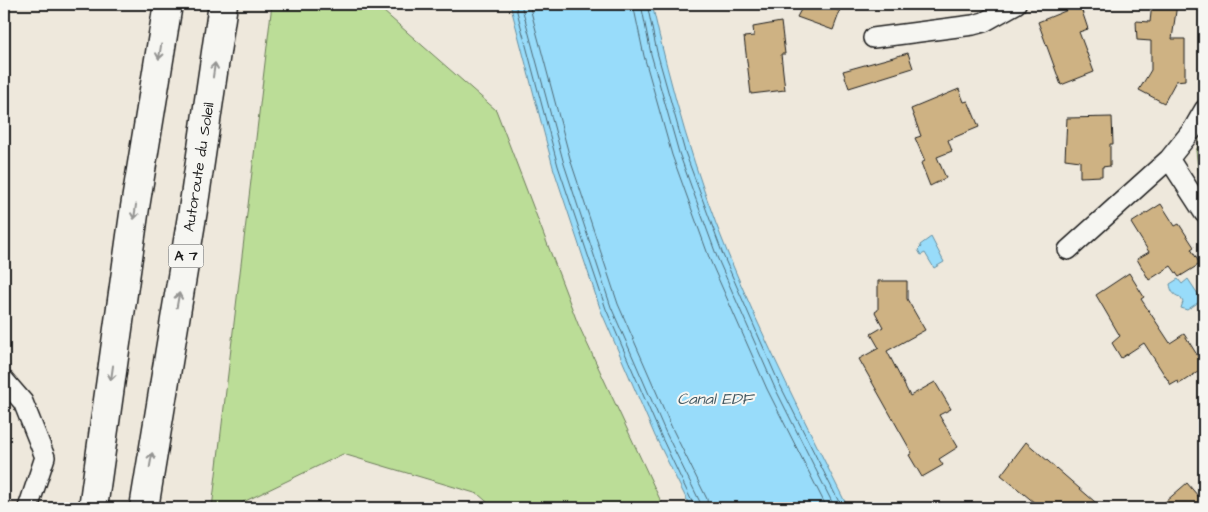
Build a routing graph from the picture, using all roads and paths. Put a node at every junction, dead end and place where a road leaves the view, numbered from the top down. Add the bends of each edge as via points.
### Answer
1 (168, 4) edge
2 (224, 4) edge
3 (1016, 4) edge
4 (873, 38) dead end
5 (1204, 110) edge
6 (1169, 159) junction
7 (1204, 213) edge
8 (1068, 250) dead end
9 (4, 380) edge
10 (28, 508) edge
11 (93, 508) edge
12 (144, 508) edge

1 -> 11 highway via 135,207
12 -> 2 highway, Autoroute du Soleil / A 7
3 - 4 street via 979,24
5 - 6 street
6 - 7 street
6 - 8 street
9 - 10 street via 23,402 45,457

